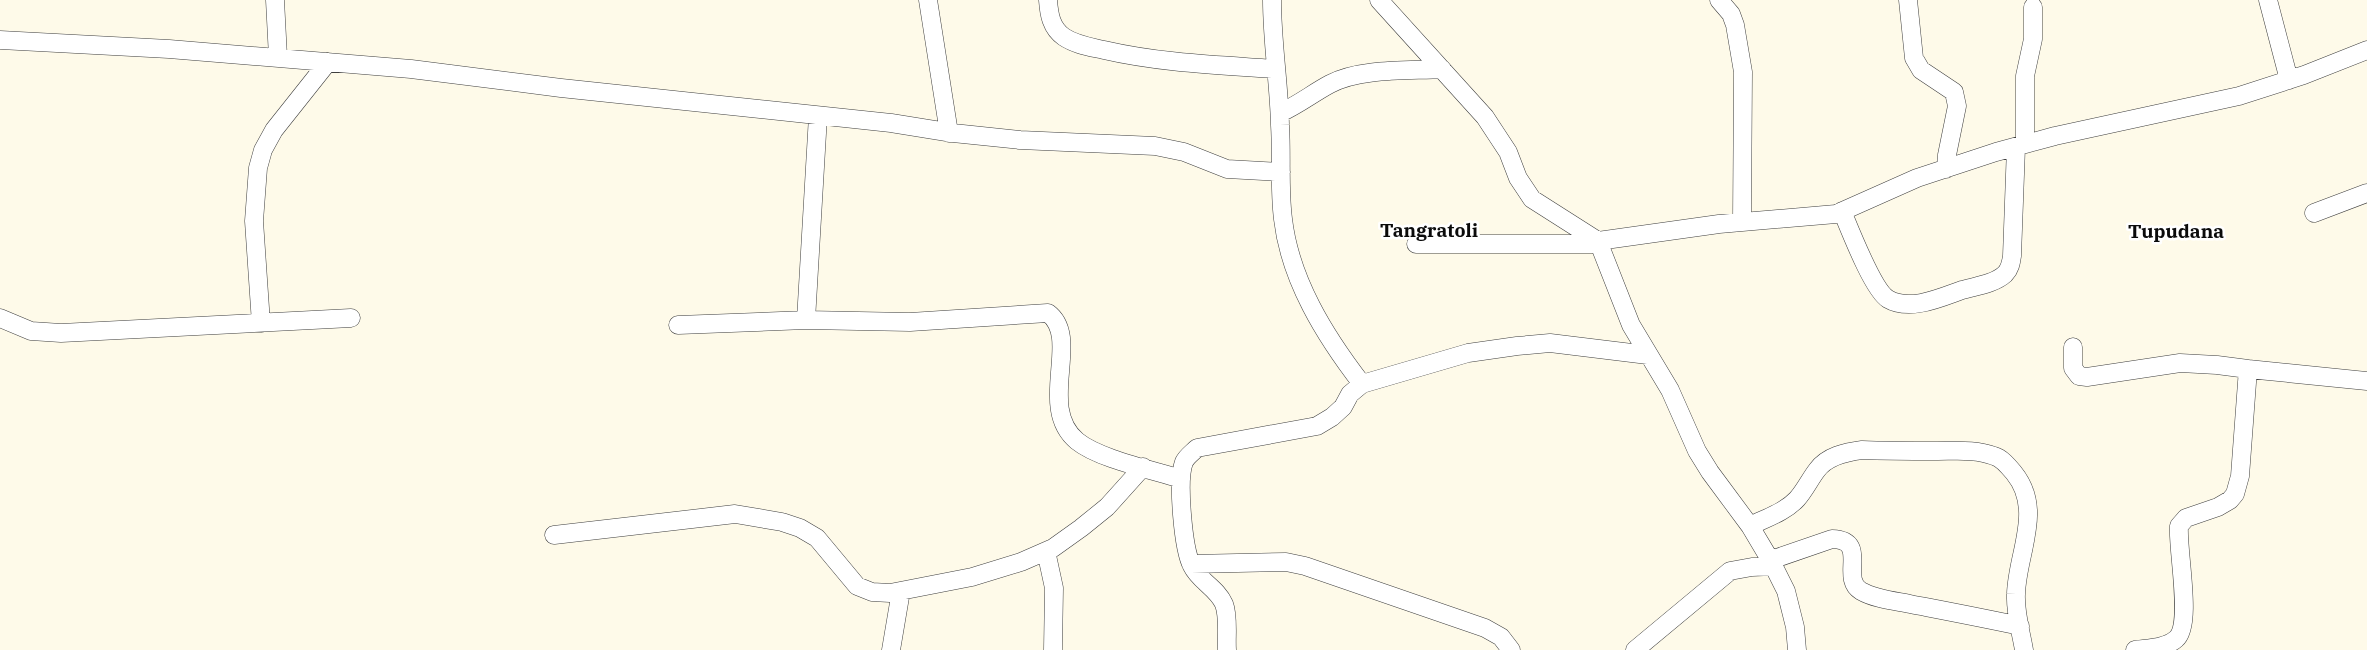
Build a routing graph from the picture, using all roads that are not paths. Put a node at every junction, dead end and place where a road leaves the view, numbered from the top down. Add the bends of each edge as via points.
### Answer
1 (275, 0) edge
2 (928, 0) edge
3 (1048, 0) edge
4 (1272, 0) edge
5 (1379, 0) edge
6 (1719, 0) edge
7 (1908, 0) edge
8 (2268, 0) edge
9 (2033, 7) dead end
10 (0, 40) edge
11 (2367, 50) edge
12 (278, 57) junction
13 (328, 62) junction
14 (1276, 69) junction
15 (1442, 69) junction
16 (2289, 80) junction
17 (1280, 113) junction
18 (818, 116) junction
19 (949, 133) junction
20 (2020, 146) junction
21 (1946, 168) junction
22 (1281, 172) junction
23 (2367, 193) edge
24 (1842, 211) junction
25 (2314, 213) dead end
26 (1742, 222) junction
27 (1598, 242) junction
28 (1416, 244) dead end
29 (0, 318) edge
30 (351, 318) dead end
31 (806, 320) junction
32 (261, 323) junction
33 (678, 325) dead end
34 (2073, 348) dead end
35 (1648, 355) junction
36 (2248, 369) junction
37 (2367, 381) edge
38 (1362, 384) junction
39 (1143, 467) junction
40 (1181, 479) junction
41 (1750, 526) junction
42 (554, 535) dead end
43 (1046, 551) junction
44 (1772, 563) junction
45 (1191, 564) junction
46 (902, 591) junction
47 (2020, 626) junction
48 (890, 650) edge
49 (1053, 650) edge
50 (1227, 650) edge
51 (1511, 650) edge
52 (1635, 650) edge
53 (1797, 650) edge
54 (2024, 650) edge
55 (2135, 650) edge

1 - 12 street
2 - 19 street
3 - 14 street via 1049,14 1056,29 1064,37 1082,45 1134,57
4 - 14 street
5 - 15 street
6 - 26 street via 1731,14 1735,25 1743,72
7 - 21 street via 1914,58 1920,70 1954,92 1956,97
8 - 16 street
9 - 20 street via 2033,39 2024,84
10 - 12 street
11 - 16 street
12 - 13 street
13 - 18 street
13 - 32 street via 274,130 258,168 254,221
14 - 17 street
15 - 17 street via 1347,78 1330,84
15 - 27 street via 1496,132 1532,199
16 - 20 street via 2214,102
17 - 22 street
18 - 19 street
18 - 31 street
19 - 22 street via 1154,146 1184,152 1227,169
20 - 21 street
20 - 24 street via 2011,265 1994,281 1936,301 1910,303 1890,300 1874,282
21 - 24 street
22 - 38 street via 1283,220 1289,253 1300,284 1337,351
23 - 25 street
24 - 26 street via 1813,217
26 - 27 street
27 - 28 street
27 - 35 street via 1623,307
29 - 32 street via 40,333
30 - 32 street
31 - 33 street
31 - 39 street via 910,322 1048,313 1059,326 1061,337 1058,404 1068,432 1091,449
34 - 36 street via 2072,368 2079,376 2087,377 2180,363
35 - 38 street via 1581,345 1517,346 1468,354
35 - 41 street via 1670,390 1701,458
36 - 37 street
36 - 55 street via 2240,476 2235,494 2218,507 2186,518 2179,526 2183,631 2170,643
38 - 40 street via 1350,394 1343,407 1317,426 1197,448 1188,456
39 - 40 street
39 - 43 street via 1107,506
40 - 45 street via 1184,533
41 - 44 street
41 - 47 street via 1787,507 1797,499 1817,468 1827,460 1848,452 1974,451 1996,456 2019,479 2028,508 2028,529 2016,591
42 - 46 street via 735,514 800,528 817,538 857,586 872,592
43 - 46 street via 972,577
43 - 49 street via 1054,588
44 - 47 street via 1832,539 1842,539 1851,548 1853,581 1862,592
44 - 52 street via 1730,571
44 - 53 street via 1786,591
45 - 50 street via 1225,606
45 - 51 street via 1286,562 1305,566 1485,628 1501,637
46 - 48 street
47 - 54 street

